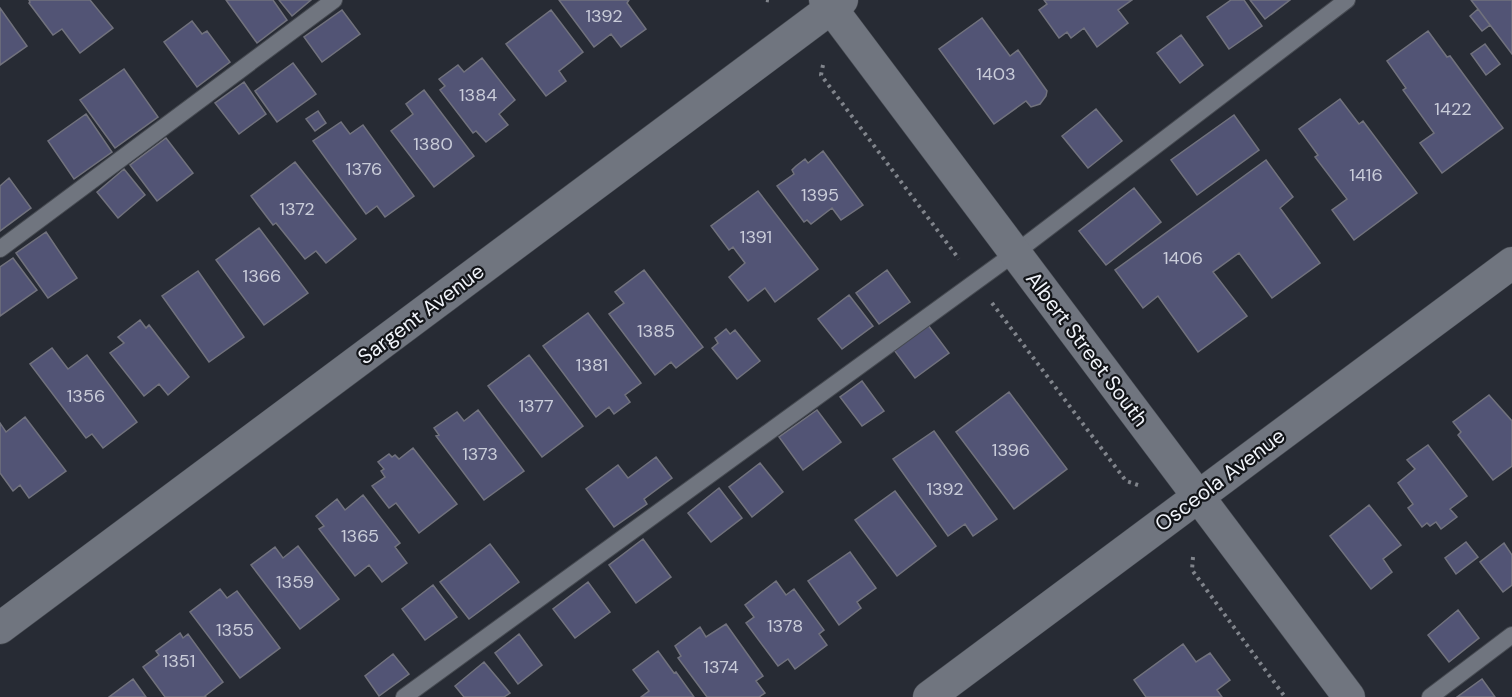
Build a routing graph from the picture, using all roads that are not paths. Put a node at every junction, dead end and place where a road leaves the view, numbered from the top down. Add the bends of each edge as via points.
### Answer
1 (334, 0) edge
2 (1347, 0) edge
3 (833, 3) edge
4 (0, 249) edge
5 (1015, 253) junction
6 (1512, 263) edge
7 (1198, 496) junction
8 (0, 628) edge
9 (1512, 635) edge
10 (404, 697) edge
11 (928, 697) edge
12 (1349, 697) edge
13 (1430, 697) edge

1 - 4 lane
2 - 5 lane
3 - 5 street, Albert Street South
3 - 8 street, Sargent Avenue
5 - 7 street, Albert Street South
5 - 10 lane
6 - 7 street, Osceola Avenue
7 - 11 street, Osceola Avenue
7 - 12 street, Albert Street South
9 - 13 lane

